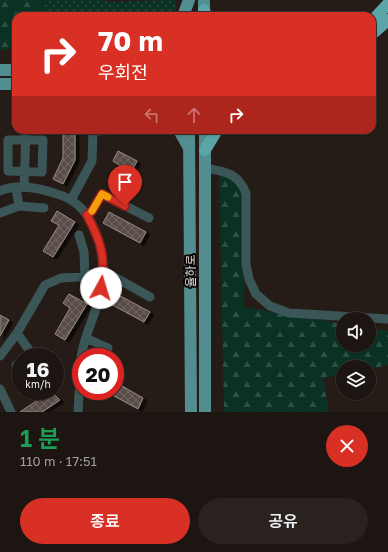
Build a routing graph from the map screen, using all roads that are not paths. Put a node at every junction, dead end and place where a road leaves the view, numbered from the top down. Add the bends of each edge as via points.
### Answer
1 (189, 0) edge
2 (388, 4) edge
3 (184, 12) edge
4 (189, 12) edge
5 (376, 17) edge
6 (388, 21) edge
7 (376, 31) edge
8 (0, 70) edge
9 (12, 70) edge
10 (0, 84) edge
11 (12, 84) edge
12 (26, 134) edge
13 (93, 134) edge
14 (181, 134) edge
15 (189, 134) edge
16 (205, 134) edge
17 (215, 134) edge
18 (26, 140) junction
19 (189, 148) junction
20 (205, 150) junction
21 (205, 168) junction
22 (25, 172) junction
23 (20, 188) junction
24 (0, 191) edge
25 (71, 200) junction
26 (19, 206) junction
27 (44, 208) dead end
28 (0, 213) edge
29 (87, 215) junction
30 (149, 218) dead end
31 (79, 236) dead end
32 (85, 277) junction
33 (103, 277) junction
34 (150, 297) dead end
35 (388, 319) edge
36 (17, 333) junction
37 (86, 338) junction
38 (26, 348) edge
39 (84, 348) edge
40 (108, 348) edge
41 (0, 356) edge
42 (0, 389) edge
43 (79, 400) edge
44 (11, 412) edge
45 (78, 412) edge
46 (191, 412) edge
47 (205, 412) edge

1 - 3 main road
1 - 4 main road
2 - 5 highway
6 - 7 highway
8 - 9 main road
10 - 11 main road
12 - 18 street
13 - 25 street via 92,161
14 - 19 main road
15 - 19 main road, 율하로
16 - 20 main road, 율하로
17 - 20 highway
18 - 22 street
18 - 22 street via 43,140 42,172
18 - 22 street via 8,140 8,171
19 - 46 main road, 율하로
20 - 21 main road, 율하로
21 - 35 street via 232,174 242,183 246,193 246,264 249,279 256,294 270,306 289,313
21 - 47 main road, 율하로
22 - 23 street
23 - 24 street via 6,188
23 - 25 street via 36,187
23 - 26 street
25 - 29 street
26 - 27 street
26 - 28 street
29 - 30 street via 102,194
29 - 33 street via 99,237 104,259
31 - 32 street via 84,252
32 - 33 street
32 - 36 street via 61,278 45,285
33 - 34 street via 111,275
33 - 37 street
36 - 38 street
36 - 41 street
37 - 39 street
37 - 40 street
42 - 44 street
43 - 45 street

